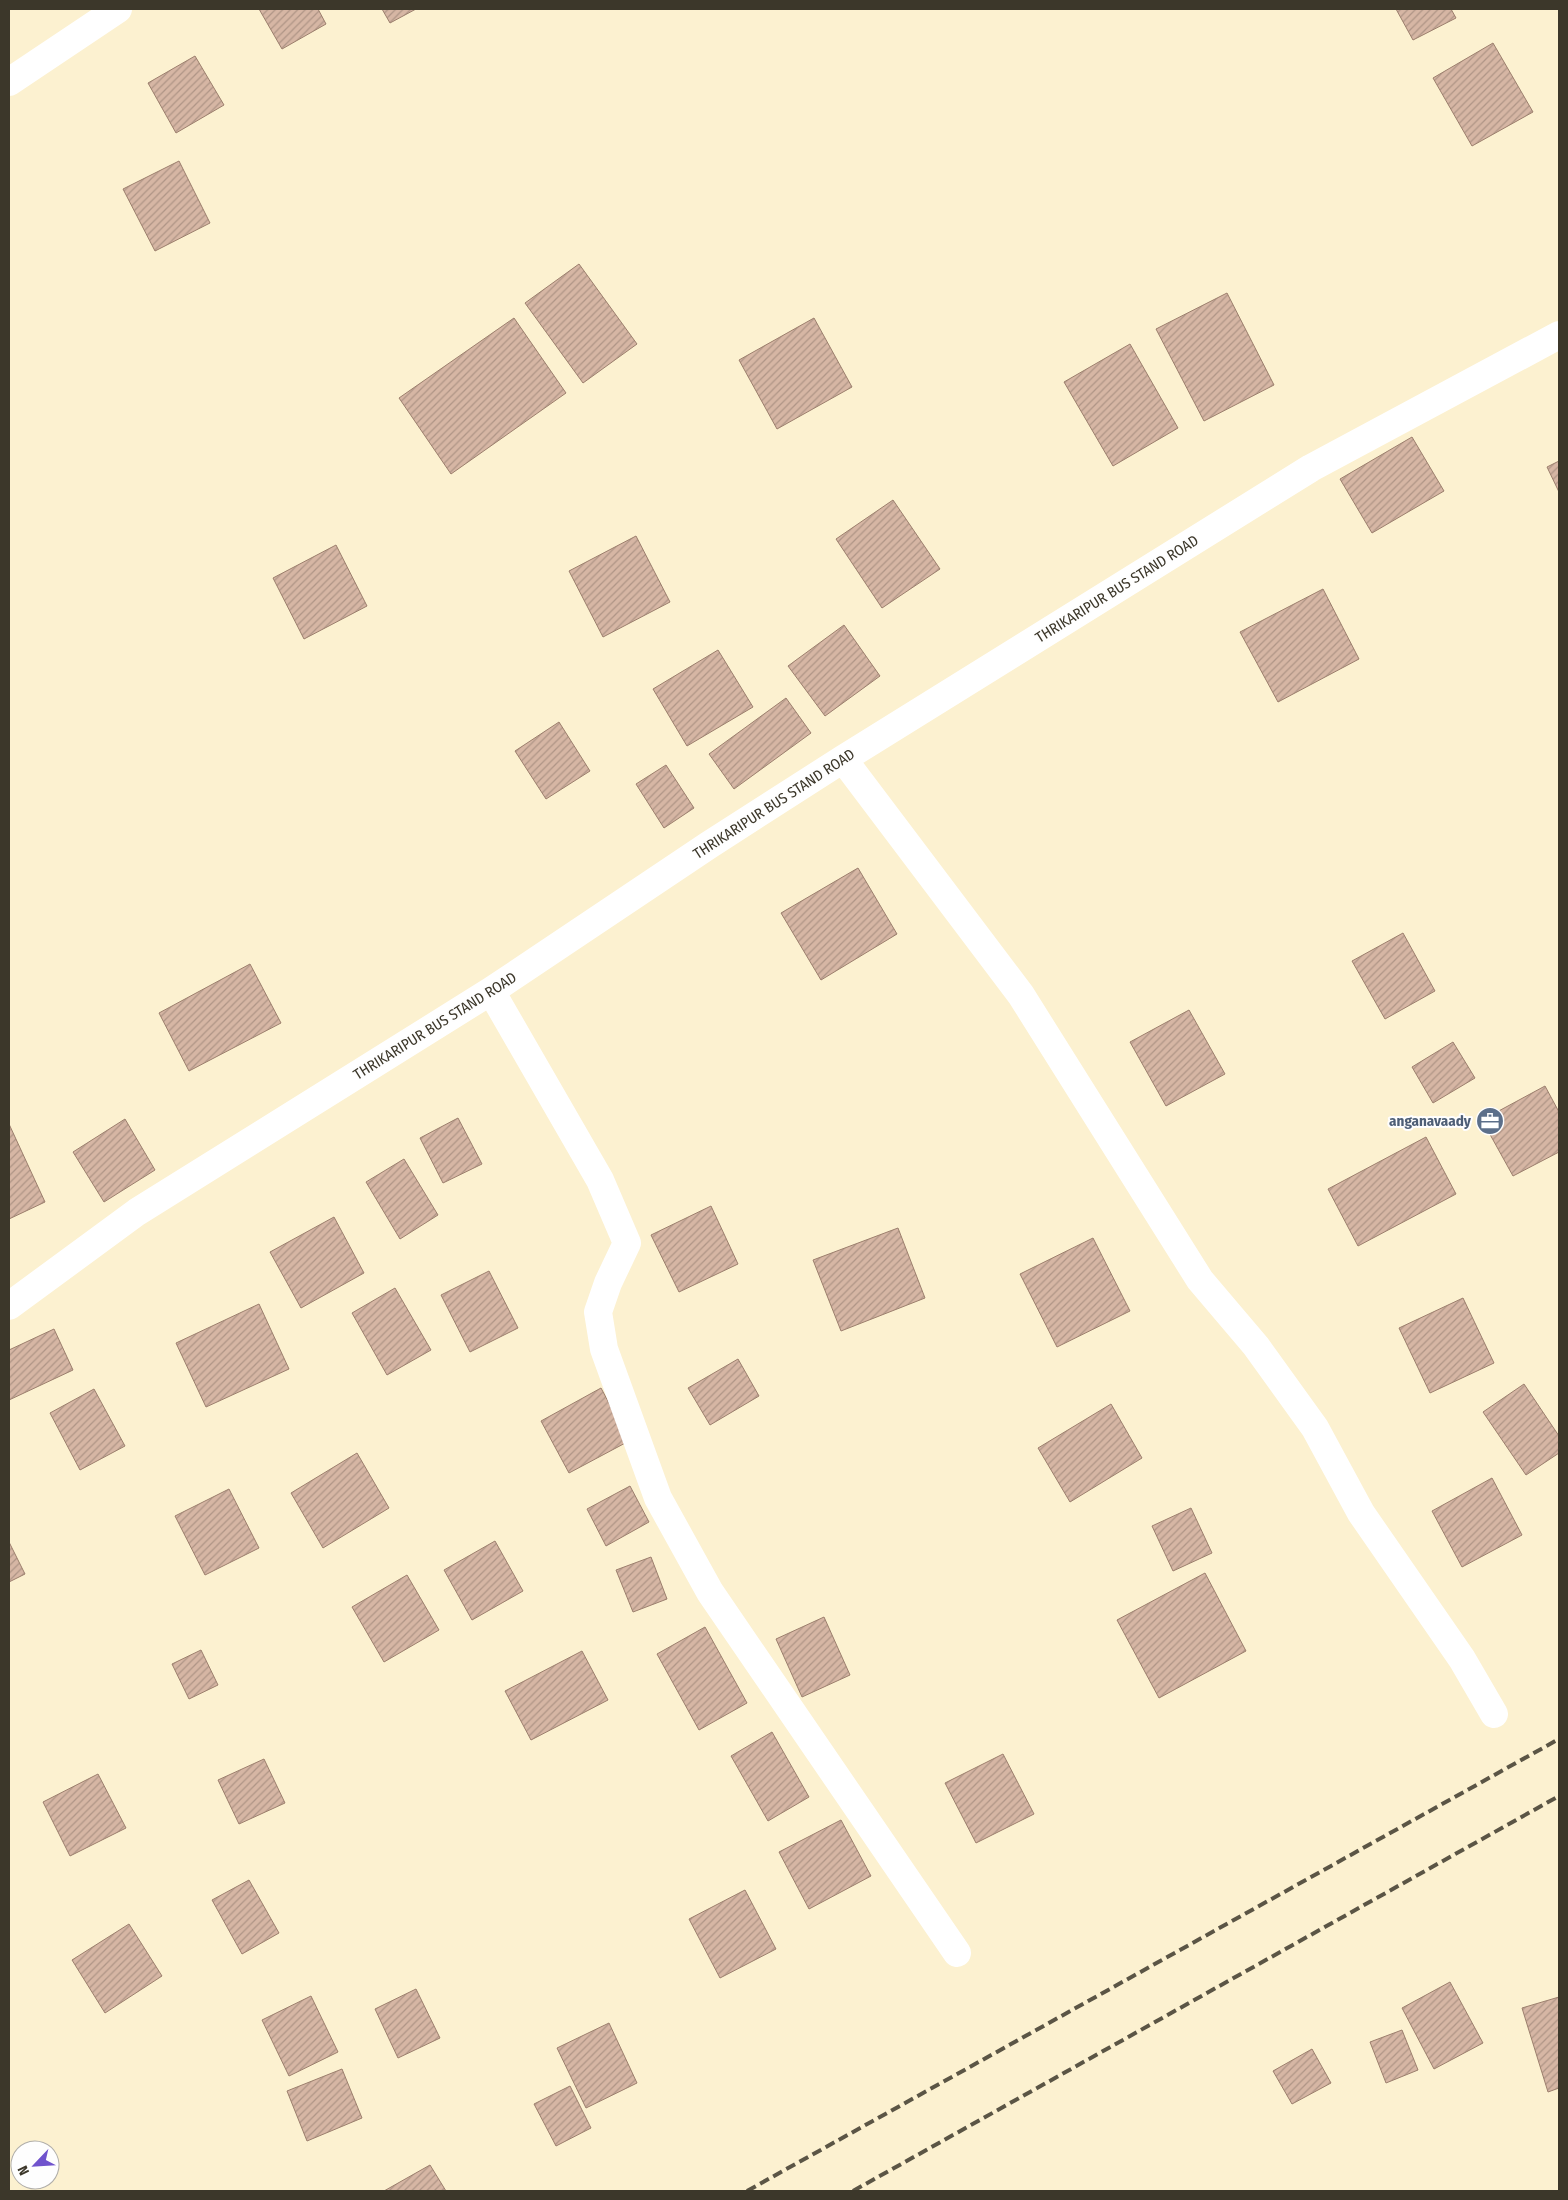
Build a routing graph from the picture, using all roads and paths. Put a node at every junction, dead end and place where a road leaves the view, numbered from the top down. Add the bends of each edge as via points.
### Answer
1 (118, 9) edge
2 (9, 82) edge
3 (1559, 335) edge
4 (843, 758) junction
5 (491, 991) junction
6 (9, 1306) edge
7 (1494, 1714) dead end
8 (957, 1953) dead end

1 - 2 street
3 - 4 street, THRIKARIPUR BUS STAND ROAD via 1311,468
4 - 5 street, THRIKARIPUR BUS STAND ROAD
4 - 7 street via 1021,996 1200,1280 1256,1346 1315,1428 1361,1513 1462,1659
5 - 6 street, THRIKARIPUR BUS STAND ROAD via 136,1212
5 - 8 street via 600,1180 627,1243 598,1312 604,1349 658,1498 710,1592

